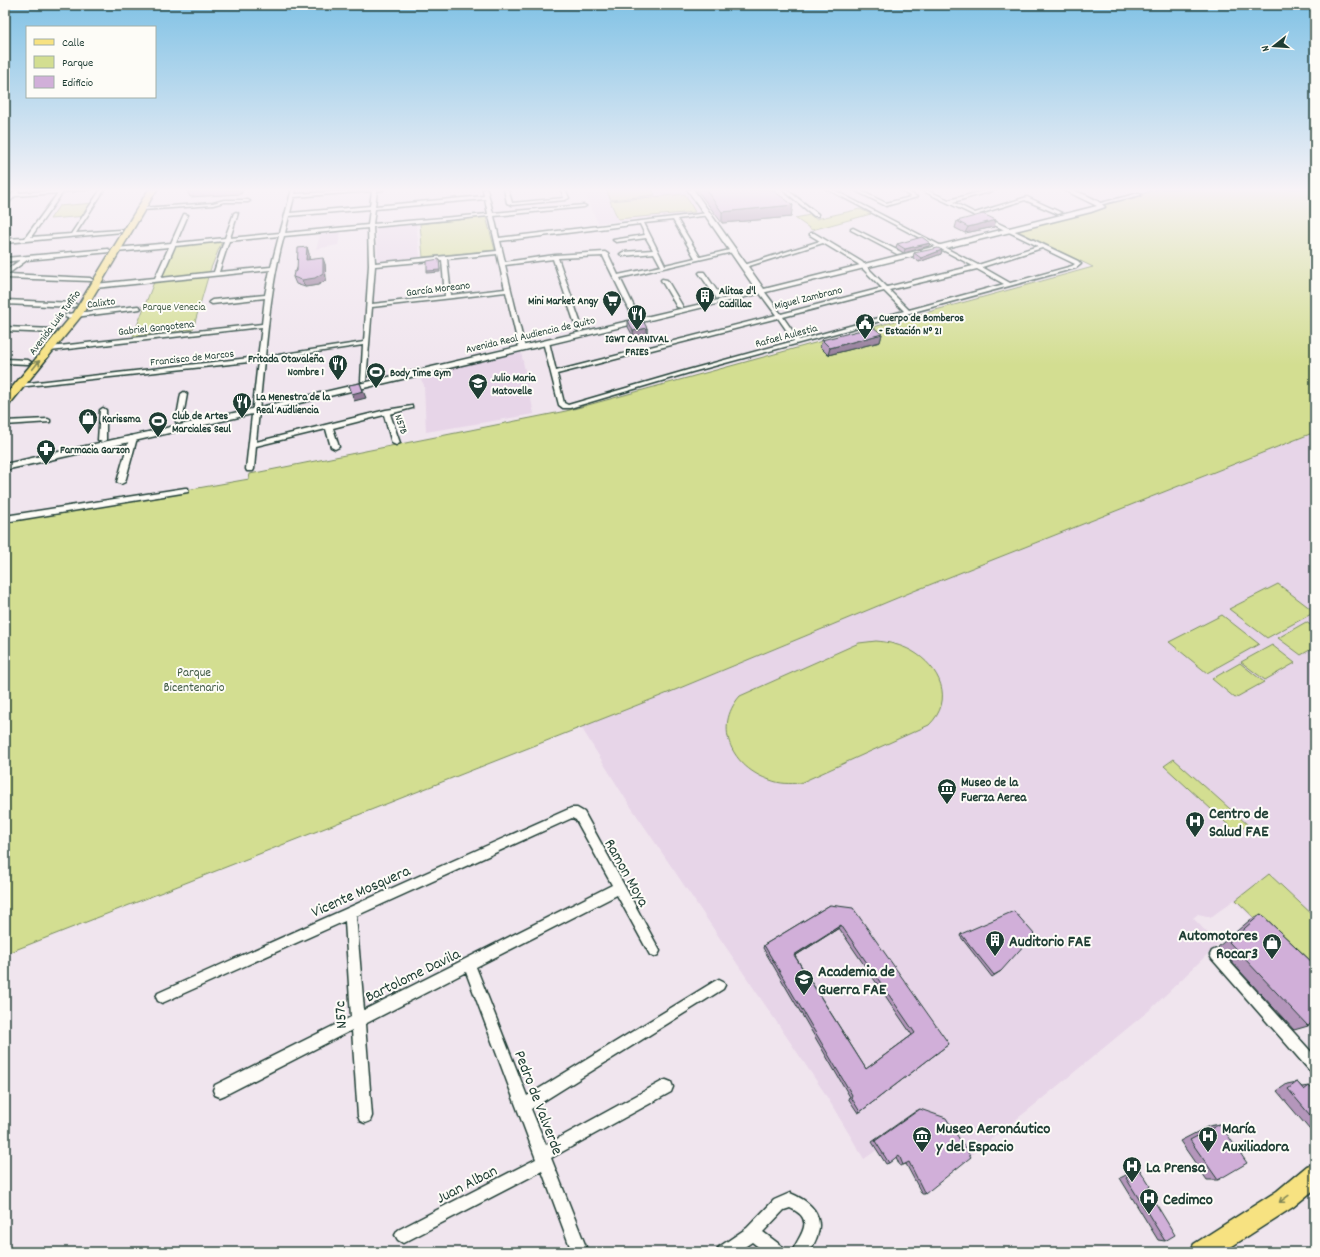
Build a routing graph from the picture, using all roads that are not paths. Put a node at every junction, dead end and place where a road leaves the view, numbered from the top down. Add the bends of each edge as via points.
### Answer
1 (135, 248) edge
2 (170, 248) edge
3 (225, 248) edge
4 (279, 248) edge
5 (371, 248) edge
6 (499, 248) edge
7 (654, 248) edge
8 (691, 248) edge
9 (732, 248) edge
10 (803, 248) edge
11 (835, 248) edge
12 (889, 248) edge
13 (926, 248) edge
14 (928, 248) edge
15 (944, 248) edge
16 (1038, 248) edge
17 (1046, 248) edge
18 (112, 250) junction
19 (656, 251) junction
20 (734, 251) junction
21 (500, 252) junction
22 (899, 253) junction
23 (623, 254) dead end
24 (555, 257) junction
25 (27, 258) junction
26 (444, 258) junction
27 (698, 259) junction
28 (5, 260) edge
29 (502, 264) junction
30 (862, 264) junction
31 (372, 265) junction
32 (664, 266) junction
33 (744, 266) junction
34 (979, 267) junction
35 (273, 268) junction
36 (702, 273) dead end
37 (216, 274) junction
38 (5, 275) edge
39 (617, 277) junction
40 (157, 280) junction
41 (664, 280) dead end
42 (93, 283) junction
43 (1010, 284) junction
44 (885, 289) junction
45 (508, 290) junction
46 (760, 290) junction
47 (268, 296) junction
48 (448, 297) junction
49 (719, 298) junction
50 (5, 302) edge
51 (212, 302) dead end
52 (74, 305) junction
53 (370, 306) junction
54 (680, 307) junction
55 (138, 308) dead end
56 (908, 312) junction
57 (72, 316) junction
58 (779, 316) junction
59 (636, 317) junction
60 (265, 325) junction
61 (5, 329) edge
62 (580, 330) junction
63 (54, 331) junction
64 (546, 342) junction
65 (798, 342) junction
66 (366, 343) junction
67 (521, 346) junction
68 (50, 349) junction
69 (261, 359) junction
70 (5, 361) edge
71 (28, 362) junction
72 (554, 373) junction
73 (364, 381) junction
74 (20, 386) junction
75 (5, 390) edge
76 (184, 394) dead end
77 (5, 403) edge
78 (410, 407) dead end
79 (256, 408) junction
80 (103, 410) dead end
81 (386, 412) junction
82 (48, 421) dead end
83 (179, 422) junction
84 (5, 423) edge
85 (329, 426) junction
86 (133, 438) junction
87 (102, 440) junction
88 (396, 443) dead end
89 (253, 445) junction
90 (335, 446) dead end
91 (5, 460) edge
92 (5, 467) edge
93 (250, 469) dead end
94 (121, 482) dead end
95 (185, 490) dead end
96 (5, 519) edge
97 (571, 813) joint
98 (619, 888) junction
99 (350, 912) junction
100 (654, 952) dead end
101 (1216, 955) dead end
102 (469, 965) junction
103 (719, 985) dead end
104 (162, 996) dead end
105 (356, 1020) junction
106 (1315, 1066) edge
107 (666, 1087) dead end
108 (220, 1090) dead end
109 (523, 1106) junction
110 (365, 1116) dead end
111 (543, 1158) junction
112 (1315, 1174) edge
113 (752, 1232) junction
114 (403, 1236) dead end
115 (580, 1252) edge
116 (724, 1252) edge
117 (778, 1252) edge
118 (800, 1252) edge
119 (1202, 1252) edge

1 - 18 street
2 - 40 street
3 - 37 street
4 - 35 street
5 - 31 street
6 - 21 street
7 - 19 street
8 - 27 street
9 - 20 main road
10 - 33 street
11 - 30 street
12 - 22 street
13 - 22 main road, Avenida Real Audiencia de Quito
14 - 30 main road, Avenida Real Audiencia de Quito
15 - 34 street
16 - 34 street, Miguel Zambrano
17 - 43 street, Rafael Aulestia via 1078,264
18 - 25 street
18 - 42 main road, Avenida Luis Tufiño
19 - 23 street
19 - 32 street
20 - 27 street
20 - 33 main road
21 - 26 street
21 - 29 street
22 - 30 main road, Avenida Real Audiencia de Quito
24 - 29 street
24 - 39 street via 605,254
24 - 62 street
25 - 28 street
25 - 38 street
26 - 31 street
26 - 48 street
27 - 32 street
29 - 45 street
30 - 44 street
30 - 46 main road, Avenida Real Audiencia de Quito
31 - 53 street
32 - 39 street
33 - 46 main road
34 - 43 street
34 - 44 street, Miguel Zambrano
35 - 37 street
35 - 47 street
36 - 49 street
37 - 40 street
38 - 42 street
39 - 59 street
40 - 42 street
41 - 54 street
42 - 52 main road, Avenida Luis Tufiño
42 - 57 main road, Avenida Luis Tufiño
43 - 56 street, Rafael Aulestia
44 - 56 street
44 - 58 street, Miguel Zambrano
45 - 48 street, García Moreano
45 - 67 street
46 - 49 main road, Avenida Real Audiencia de Quito
46 - 58 street
46 - 64 main road, Avenida Real Audiencia de Quito
47 - 51 street
47 - 60 street
48 - 53 street, García Moreano
49 - 54 main road, Avenida Real Audiencia de Quito
50 - 52 street
52 - 57 main road, Avenida Luis Tufiño
53 - 66 street
54 - 59 main road, Avenida Real Audiencia de Quito
55 - 57 street, Calixto
56 - 65 street, Rafael Aulestia
57 - 63 main road, Avenida Luis Tufiño
57 - 68 main road, Avenida Luis Tufiño
58 - 65 street
58 - 72 street, Miguel Zambrano
59 - 62 main road, Avenida Real Audiencia de Quito
60 - 68 street, Gabriel Gangotena
60 - 69 street
61 - 63 street
62 - 67 main road, Avenida Real Audiencia de Quito
63 - 71 main road, Avenida Luis Tufiño
64 - 67 main road, Avenida Real Audiencia de Quito
64 - 72 street, Rafael Aulestia
65 - 72 street, Rafael Aulestia via 568,407 562,404
66 - 69 street, Francisco de Marcos
66 - 73 street
67 - 73 main road, Avenida Real Audiencia de Quito
67 - 79 main road, Avenida Real Audiencia de Quito
74 -> 68 main road, Avenida Luis Tufiño
69 - 74 street, Francisco de Marcos
69 - 79 street
70 - 71 street
71 - 75 main road, Avenida Luis Tufiño
73 - 79 main road, Avenida Real Audiencia de Quito
74 - 77 main road, Avenida Luis Tufiño
76 - 83 street
78 - 81 street
79 - 83 main road, Avenida Real Audiencia de Quito
79 - 86 main road, Avenida Real Audiencia de Quito
79 - 89 street
80 - 87 street
81 - 85 street
81 - 88 street, N57B
82 - 84 street
83 - 87 main road, Avenida Real Audiencia de Quito
85 - 89 street
85 - 90 street
86 - 92 main road, Avenida Real Audiencia de Quito
86 - 94 street
87 - 91 main road, Avenida Real Audiencia de Quito
89 - 93 street
95 - 96 street
97 - 98 street, Ramon Moya via 580,816
97 - 99 street, Vicente Mosquera
98 - 100 street, Ramon Moya
98 - 102 street, Bartolome Davila
99 - 104 street, Vicente Mosquera
99 - 105 street, N57c
101 - 106 street
102 - 105 street, Bartolome Davila
102 - 109 street, Pedro de Valverde
103 - 109 street
105 - 108 street, Bartolome Davila
105 - 110 street, N57c
107 - 111 street, Juan Alban
109 - 111 street, Pedro de Valverde
111 - 114 street, Juan Alban
111 - 115 street, Pedro de Valverde
112 -> 119 main road via 1285,1199
113 - 116 street
113 - 117 street
113 - 118 street via 784,1202 798,1202 806,1210 812,1226 812,1235

